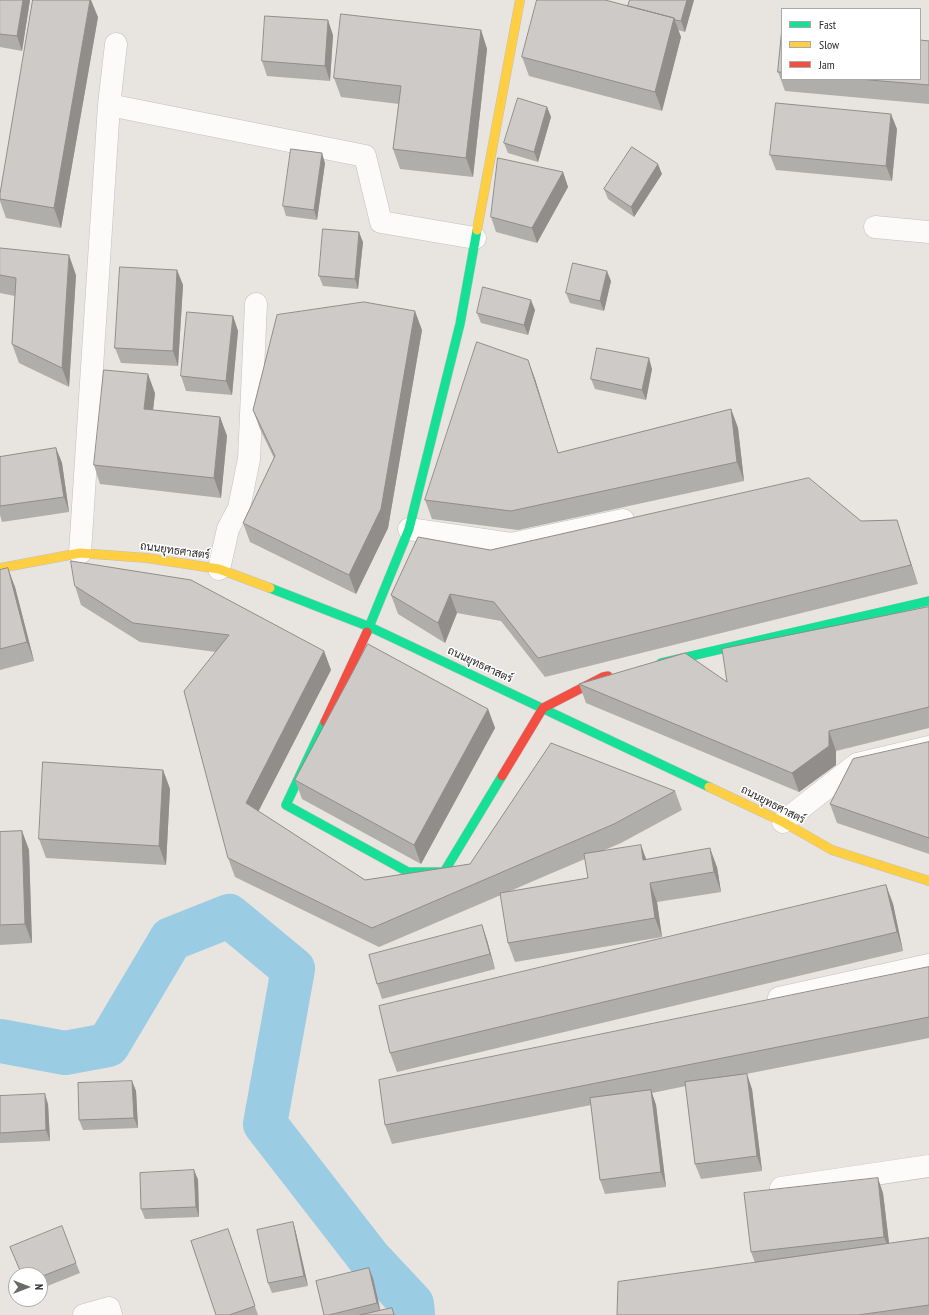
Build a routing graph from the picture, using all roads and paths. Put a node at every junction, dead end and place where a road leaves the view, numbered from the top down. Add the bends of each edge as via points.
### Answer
1 (520, 0) edge
2 (116, 44) dead end
3 (108, 105) junction
4 (875, 227) dead end
5 (929, 232) edge
6 (475, 238) junction
7 (256, 304) dead end
8 (643, 516) edge
9 (409, 529) junction
10 (80, 553) junction
11 (0, 568) edge
12 (219, 569) junction
13 (929, 601) edge
14 (370, 627) junction
15 (649, 666) edge
16 (618, 673) edge
17 (543, 708) junction
18 (929, 747) edge
19 (783, 822) junction
20 (929, 881) edge
21 (929, 965) edge
22 (758, 1003) edge
23 (929, 1166) edge
24 (781, 1188) edge
25 (84, 1315) edge
26 (112, 1315) edge

1 - 6 street
2 - 3 street
3 - 6 street via 365,156 381,222
3 - 10 street
4 - 5 street
6 - 9 street via 460,324
7 - 12 street via 249,458 239,508 228,529
8 - 9 street via 511,544
9 - 14 street
10 - 11 street, ถนนยุทธศาสตร์
10 - 12 street, ถนนยุทธศาสตร์ via 147,558
12 - 14 street, ถนนยุทธศาสตร์
13 - 15 street
14 - 17 street, ถนนยุทธศาสตร์
14 - 17 street via 286,805 408,872 444,872
16 - 17 street via 603,677
17 - 19 street, ถนนยุทธศาสตร์
18 - 19 street via 857,764
19 - 20 street, ถนนยุทธศาสตร์ via 832,850
21 - 22 street
23 - 24 street
25 - 26 street via 109,1308

